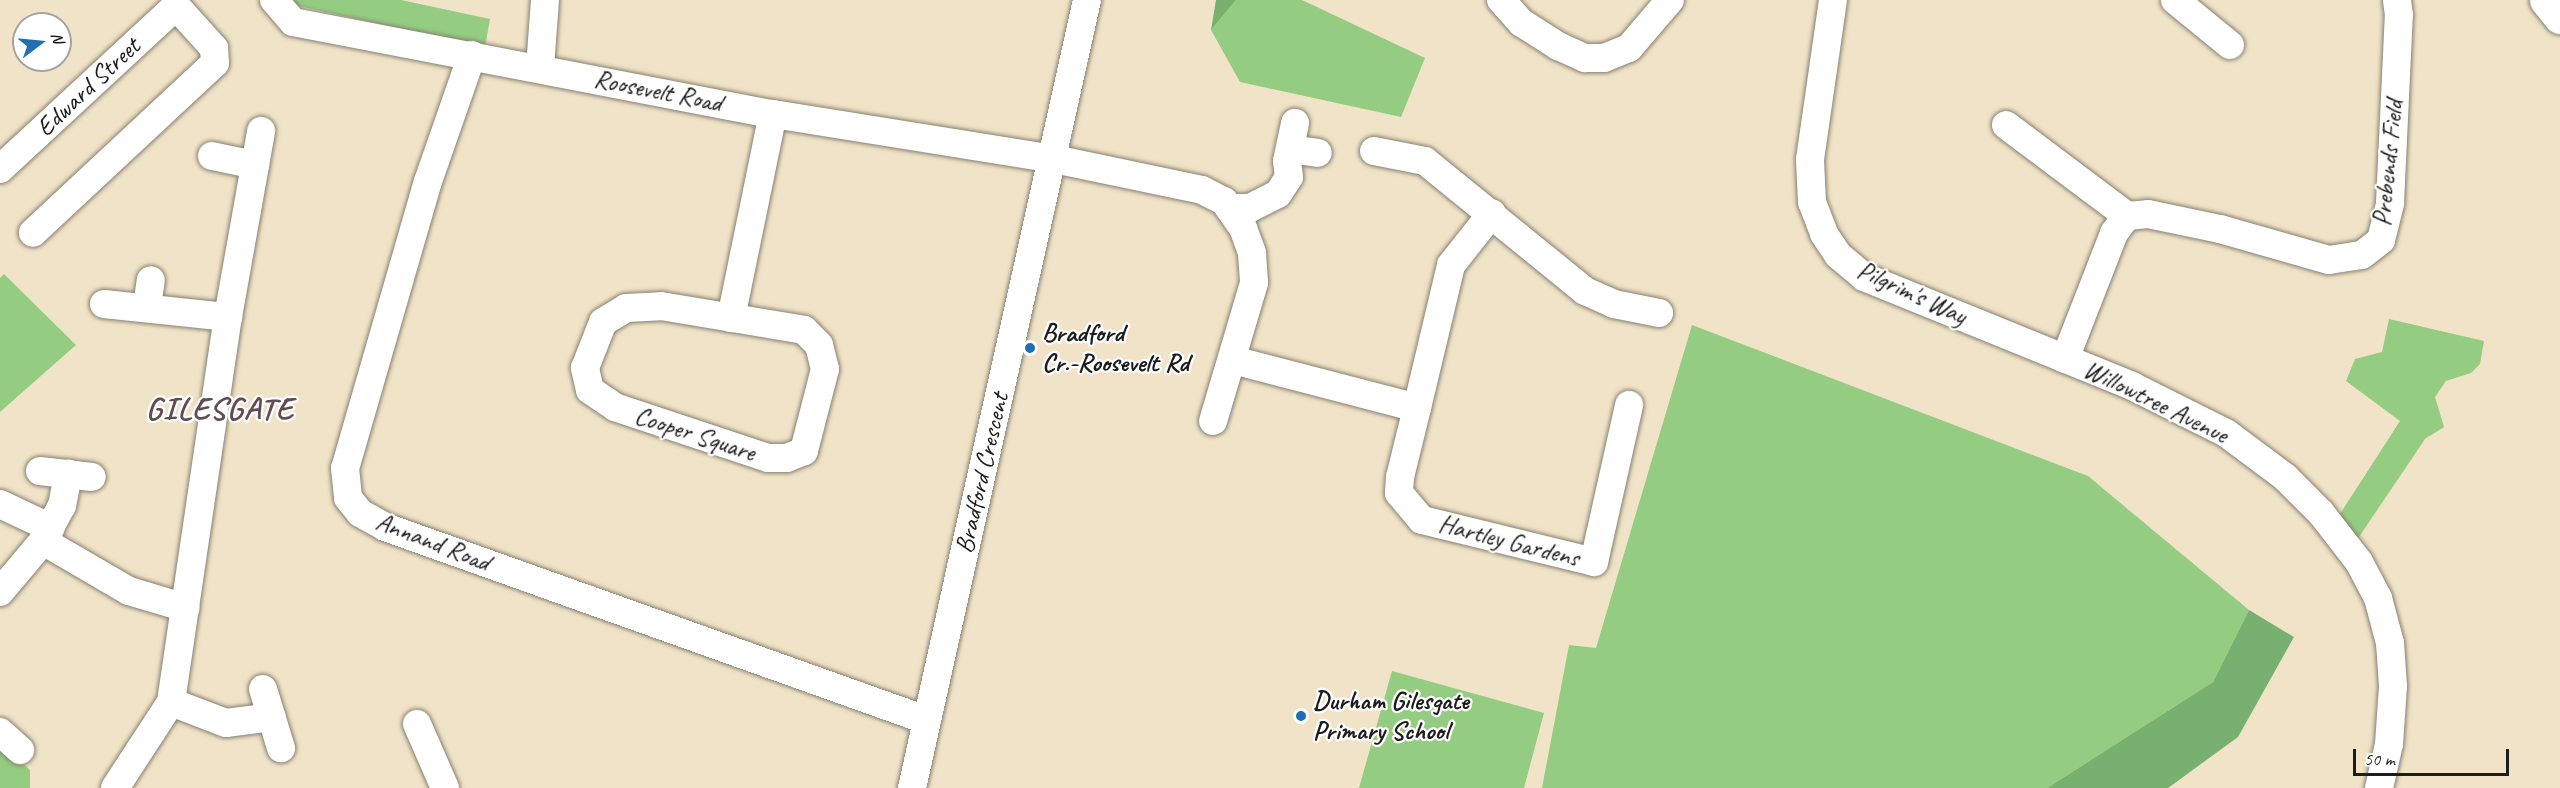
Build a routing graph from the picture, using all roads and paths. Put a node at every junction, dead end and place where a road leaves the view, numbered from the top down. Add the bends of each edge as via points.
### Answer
1 (274, 0) edge
2 (545, 0) edge
3 (1087, 0) edge
4 (1501, 0) edge
5 (1670, 0) edge
6 (1833, 0) edge
7 (2175, 0) edge
8 (2397, 0) edge
9 (2547, 0) edge
10 (2560, 10) edge
11 (2560, 17) edge
12 (2230, 45) dead end
13 (472, 55) junction
14 (540, 68) junction
15 (773, 114) junction
16 (2006, 125) dead end
17 (261, 131) dead end
18 (35, 135) junction
19 (0, 145) edge
20 (1374, 151) dead end
21 (1318, 153) dead end
22 (212, 156) dead end
23 (1054, 159) junction
24 (255, 165) junction
25 (0, 169) edge
26 (1229, 208) junction
27 (1491, 213) junction
28 (2127, 216) junction
29 (33, 233) dead end
30 (104, 304) dead end
31 (1659, 313) dead end
32 (228, 317) junction
33 (730, 318) junction
34 (2065, 359) junction
35 (1233, 360) junction
36 (1629, 405) dead end
37 (1417, 408) junction
38 (1213, 421) dead end
39 (40, 471) dead end
40 (0, 504) edge
41 (47, 534) junction
42 (0, 592) edge
43 (186, 608) junction
44 (263, 689) dead end
45 (171, 702) junction
46 (272, 717) junction
47 (926, 720) junction
48 (417, 724) dead end
49 (281, 748) dead end
50 (115, 788) edge
51 (445, 788) edge
52 (912, 788) edge
53 (2379, 788) edge

1 - 13 street, Roosevelt Road via 293,22
2 - 14 street
3 - 23 street, Bradford Crescent
4 - 5 street via 1522,22 1558,46 1585,58 1604,58 1629,48
6 - 34 street, Pilgrim's Way via 1810,159 1812,202 1838,255 1864,277
7 - 12 street
8 - 28 street, Prebends Field via 2390,203 2380,240 2362,255 2329,260 2220,229 2148,214
9 - 10 highway
9 - 11 highway
13 - 14 street, Roosevelt Road
13 - 47 street, Annand Road via 428,181 345,468 348,498 360,513 385,527
14 - 15 street, Roosevelt Road
15 - 23 street, Roosevelt Road
15 - 33 street
16 - 28 street
17 - 24 street
18 - 19 street
18 - 25 street, Edward Street
18 - 29 street, Edward Street via 176,6 214,48 215,63
20 - 27 street via 1425,161
21 - 26 street via 1292,136 1289,177 1278,194 1250,208
22 - 24 street
23 - 26 street via 1202,190
23 - 47 street, Bradford Crescent
24 - 32 street
26 - 35 street via 1252,253 1254,284
27 - 31 street via 1585,291 1614,304
27 - 37 street, Hartley Gardens via 1451,265
28 - 34 street via 2114,233
30 - 32 street via 149,293
32 - 43 street
33 - 33 street, Cooper Square via 661,306 626,308 603,322 585,368 590,390 615,407 768,458 787,458 804,451 825,369 819,345 804,330
34 - 53 street, Willowtree Avenue via 2132,386 2226,433 2284,477 2321,513 2360,562 2378,598 2390,643 2393,686 2389,744
35 - 37 street
35 - 38 street
36 - 37 street, Hartley Gardens via 1594,562 1422,520 1400,493
39 - 41 street via 80,475
40 - 41 street
41 - 42 street
41 - 43 street via 129,591
43 - 45 street
44 - 46 street
45 - 46 street via 226,723
45 - 50 street
46 - 49 street
47 - 52 street, Bradford Crescent
48 - 51 street

